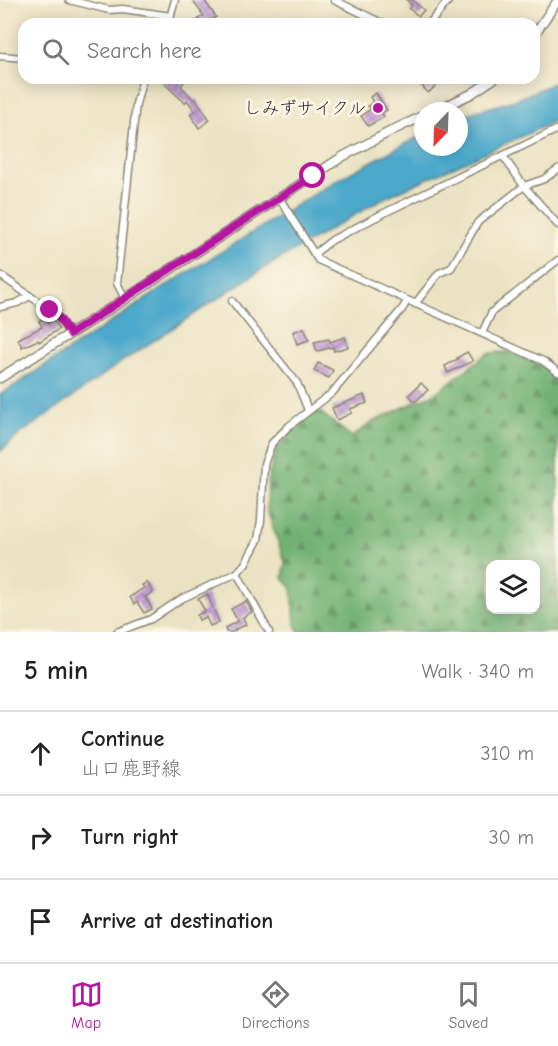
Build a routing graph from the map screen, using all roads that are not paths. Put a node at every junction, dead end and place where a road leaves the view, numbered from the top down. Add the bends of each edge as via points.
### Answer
1 (69, 0) edge
2 (175, 0) edge
3 (334, 0) edge
4 (449, 0) edge
5 (558, 0) edge
6 (171, 16) joint
7 (372, 18) edge
8 (434, 18) edge
9 (540, 26) edge
10 (0, 56) edge
11 (18, 58) edge
12 (141, 84) edge
13 (485, 84) edge
14 (454, 102) edge
15 (414, 120) edge
16 (558, 129) edge
17 (503, 156) junction
18 (558, 169) edge
19 (524, 186) junction
20 (282, 202) junction
21 (558, 225) edge
22 (313, 253) junction
23 (558, 260) edge
24 (0, 275) edge
25 (30, 296) junction
26 (125, 299) junction
27 (407, 300) junction
28 (232, 301) dead end
29 (416, 304) junction
30 (0, 307) edge
31 (482, 333) junction
32 (70, 334) junction
33 (558, 372) edge
34 (0, 378) edge
35 (308, 410) junction
36 (237, 573) junction
37 (117, 632) edge
38 (269, 632) edge

1 - 6 street via 109,10
2 - 6 street
3 - 7 street
4 - 8 street
5 - 9 main road
10 - 11 street
12 - 26 street via 117,284
13 - 14 main road
15 - 20 main road via 342,157
16 - 17 street
17 - 19 street
17 - 22 street
18 - 19 street
19 - 21 street
19 - 29 street via 478,222 451,268 439,273
20 - 22 street
20 - 26 main road
22 - 27 street via 327,265
23 - 31 street via 492,312
24 - 25 street
25 - 30 street
25 - 32 street via 59,318
26 - 32 main road
27 - 29 street
27 - 35 street via 342,382
28 - 35 street via 297,383
29 - 31 street
31 - 33 street
32 - 34 main road
35 - 36 street via 278,435 267,454 258,540
36 - 37 street via 181,599 151,619
36 - 38 street

